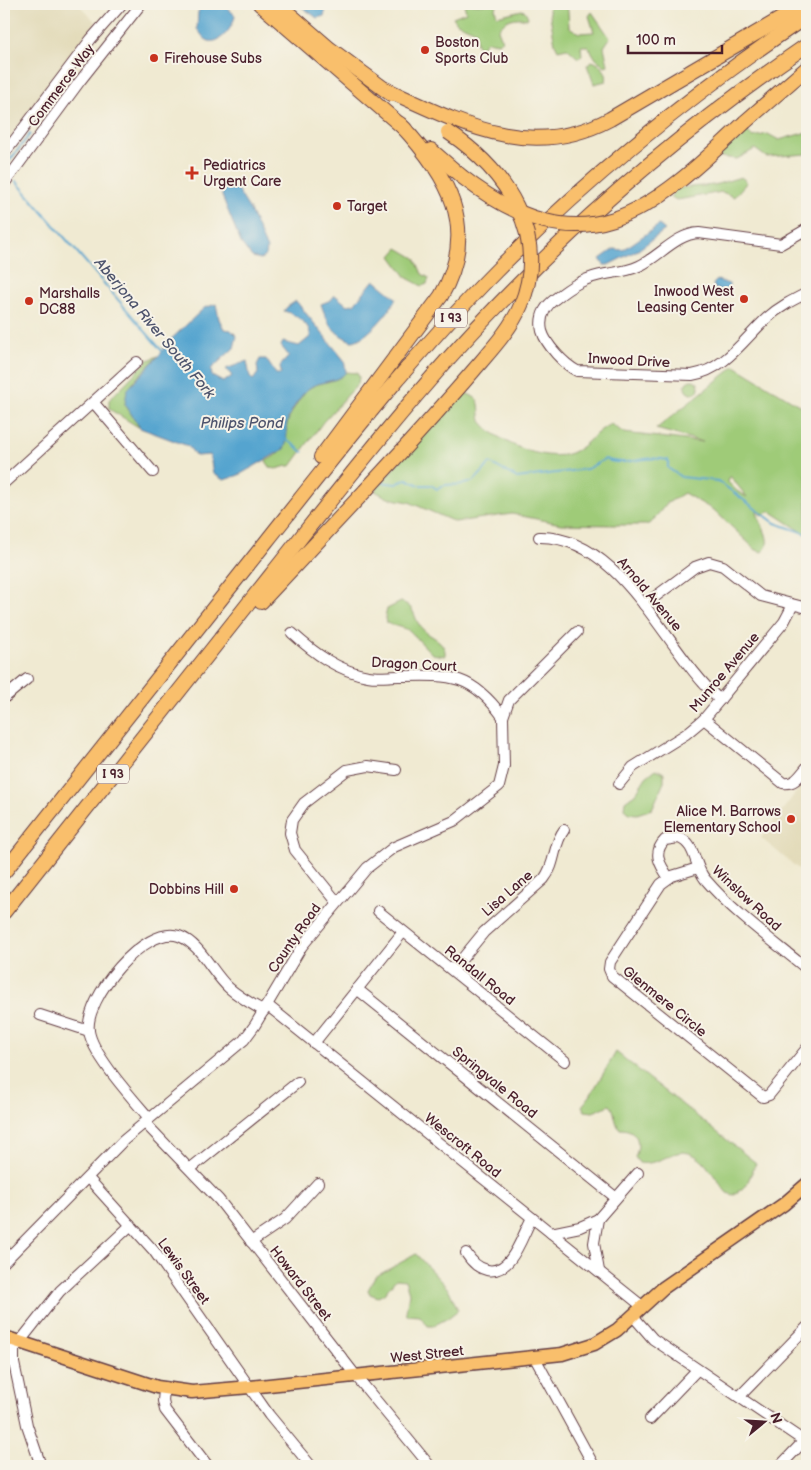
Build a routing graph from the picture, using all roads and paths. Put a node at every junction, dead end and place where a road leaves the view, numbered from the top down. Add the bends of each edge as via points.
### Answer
1 (122, 4) edge
2 (141, 4) edge
3 (260, 4) edge
4 (278, 4) edge
5 (806, 4) edge
6 (807, 16) edge
7 (807, 45) edge
8 (807, 68) edge
9 (66, 71) junction
10 (80, 81) junction
11 (385, 89) junction
12 (400, 124) junction
13 (4, 154) edge
14 (4, 184) edge
15 (807, 229) edge
16 (807, 293) edge
17 (137, 362) dead end
18 (94, 403) junction
19 (153, 472) dead end
20 (4, 483) edge
21 (285, 518) junction
22 (539, 538) dead end
23 (793, 605) junction
24 (644, 606) junction
25 (807, 608) edge
26 (577, 632) dead end
27 (292, 633) dead end
28 (223, 636) junction
29 (27, 680) dead end
30 (4, 698) edge
31 (720, 700) junction
32 (503, 717) junction
33 (704, 719) junction
34 (807, 767) edge
35 (396, 770) dead end
36 (619, 784) dead end
37 (564, 830) dead end
38 (698, 868) junction
39 (4, 872) edge
40 (668, 878) junction
41 (336, 902) junction
42 (378, 911) dead end
43 (4, 912) edge
44 (403, 932) junction
45 (807, 969) edge
46 (453, 970) junction
47 (357, 989) junction
48 (265, 1008) junction
49 (40, 1015) dead end
50 (89, 1031) junction
51 (314, 1043) junction
52 (807, 1048) edge
53 (565, 1061) dead end
54 (298, 1082) dead end
55 (146, 1120) junction
56 (191, 1168) junction
57 (638, 1173) dead end
58 (88, 1178) junction
59 (318, 1183) dead end
60 (807, 1184) edge
61 (615, 1197) junction
62 (532, 1218) junction
63 (598, 1220) junction
64 (132, 1225) junction
65 (551, 1233) junction
66 (252, 1242) junction
67 (466, 1253) dead end
68 (4, 1262) edge
69 (599, 1271) junction
70 (642, 1306) junction
71 (629, 1320) junction
72 (807, 1327) edge
73 (4, 1337) edge
74 (19, 1341) junction
75 (535, 1358) junction
76 (697, 1370) junction
77 (356, 1376) junction
78 (250, 1387) junction
79 (164, 1390) junction
80 (739, 1398) junction
81 (650, 1419) dead end
82 (805, 1442) edge
83 (41, 1466) edge
84 (208, 1466) edge
85 (310, 1466) edge
86 (430, 1466) edge
87 (594, 1466) edge
88 (780, 1466) edge

1 - 9 street, Commerce Way
2 - 10 street, Commerce Way
3 - 12 highway
4 - 11 highway via 330,49
5 - 11 highway via 610,119 562,137 517,137 475,128
6 - 21 highway, I 93 via 731,69 653,130 528,240 413,360
7 - 28 highway, I 93 via 645,168 513,290 402,411
8 - 12 highway, bridge via 664,195 632,212 596,223 560,224 524,216 492,199
9 - 10 street
9 - 13 street, Commerce Way
10 - 14 street, Commerce Way
11 - 28 highway, bridge via 468,146 487,164 517,205 529,241 527,289 515,318 444,405 264,598
12 - 21 highway via 433,162 451,195 458,235 453,269 441,296 310,472
15 - 16 street, Inwood Drive via 782,244 690,234 637,268 598,275 573,285 544,309 542,325 547,341 577,371 692,376 719,364 770,315
17 - 18 street
18 - 19 street
18 - 20 street
21 - 39 highway, I 93
22 - 24 street, Arnold Avenue via 559,540 600,559 617,573
23 - 24 street via 761,596 723,566 709,562 695,567
23 - 25 street
23 - 31 street, Munroe Avenue via 784,622
24 - 31 street, Arnold Avenue
26 - 32 street, County Road via 513,694
27 - 32 street, Dragon Court via 323,659 363,675 461,679 482,692
28 - 43 highway, I 93
29 - 30 street
31 - 33 street, Munroe Avenue
32 - 41 street, County Road via 503,774 494,791 454,821 386,852
33 - 34 street via 781,782 789,784 797,780
33 - 36 street, Munroe Avenue via 633,767
35 - 41 street via 368,766 347,770 304,803 292,820 290,833 295,850
37 - 46 street, Lisa Lane via 544,879 484,932
38 - 40 street
38 - 40 street, Winslow Road via 687,842 680,838 669,839 660,846 658,854
38 - 45 street, Winslow Road via 707,882 731,905
40 - 52 street, Glenmere Circle via 610,962 612,976 763,1097 769,1095
41 - 48 street, County Road via 302,946
42 - 44 street, Randall Road
44 - 46 street, Randall Road
44 - 47 street
46 - 53 street, Randall Road
47 - 51 street
47 - 61 street, Springvale Road
48 - 50 street, Wescroft Road via 229,988 186,939 166,935 145,944 115,973 92,1011
48 - 51 street, Wescroft Road
48 - 55 street, County Road via 237,1046
49 - 50 street
50 - 55 street, Howard Street via 98,1052
51 - 62 street, Wescroft Road
54 - 56 street
55 - 56 street, Howard Street
55 - 58 street, County Road
56 - 66 street, Howard Street
57 - 61 street
58 - 64 street, Lewis Street
58 - 68 street, County Road
59 - 66 street via 285,1220
60 - 70 main road, West Street
61 - 63 street
62 - 65 street, Wescroft Road
62 - 67 street via 503,1267 484,1270
63 - 65 street
63 - 69 street via 594,1243
64 - 74 street via 60,1291
64 - 78 street, Lewis Street
65 - 69 street, Wescroft Road
66 - 77 street, Howard Street
69 - 70 street, Wescroft Road
70 - 71 main road, West Street
71 - 75 main road, West Street via 588,1346
71 - 76 street
72 - 80 street
73 - 74 main road, West Street
74 - 79 main road, West Street
74 - 83 street via 14,1349 14,1363 27,1425
75 - 77 main road, West Street
75 - 87 street
76 - 80 street
76 - 81 street
77 - 78 main road, West Street
77 - 86 street, Howard Street
78 - 79 main road, West Street via 192,1392
78 - 85 street, Lewis Street
79 - 84 street via 166,1410
80 - 82 street
82 - 88 street

